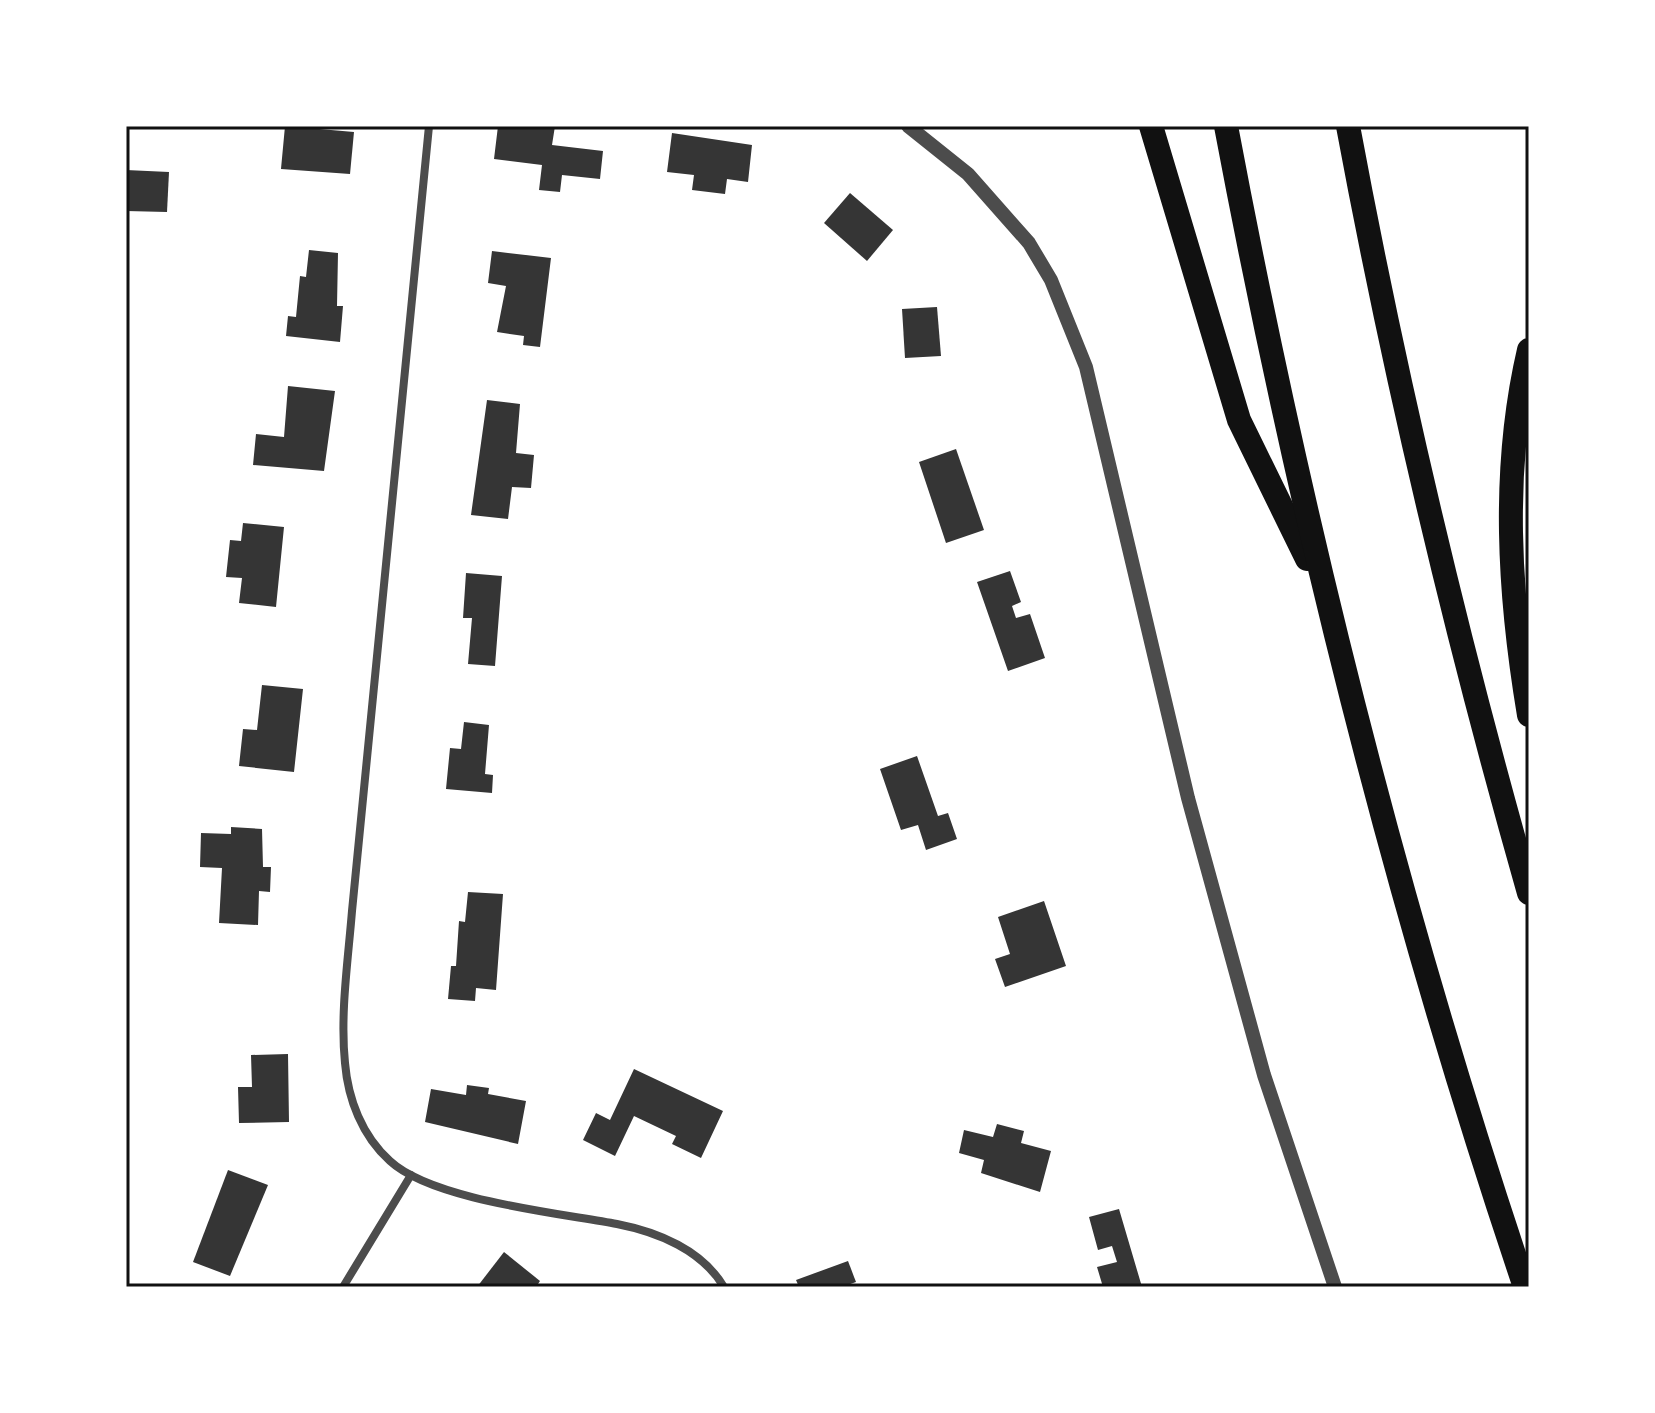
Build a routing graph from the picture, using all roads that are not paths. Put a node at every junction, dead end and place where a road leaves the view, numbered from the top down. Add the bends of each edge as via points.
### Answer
1 (429, 126) edge
2 (908, 126) edge
3 (1151, 126) edge
4 (1226, 126) edge
5 (1348, 126) edge
6 (1529, 350) edge
7 (1326, 599) junction
8 (1529, 715) edge
9 (1529, 893) edge
10 (411, 1175) junction
11 (343, 1287) edge
12 (724, 1287) edge
13 (1335, 1287) edge
14 (1525, 1287) edge

1 - 10 street via 352,911 344,1041 351,1096 364,1128 388,1160
2 - 13 street via 968,174 1029,243 1051,280 1086,367 1188,798 1264,1075
3 - 7 highway via 1239,420
4 - 7 highway
5 - 9 highway via 1448,590
6 - 8 highway via 1515,429 1511,547
7 - 14 highway via 1419,949
10 - 11 street
10 - 12 street via 472,1195 654,1235 691,1253

